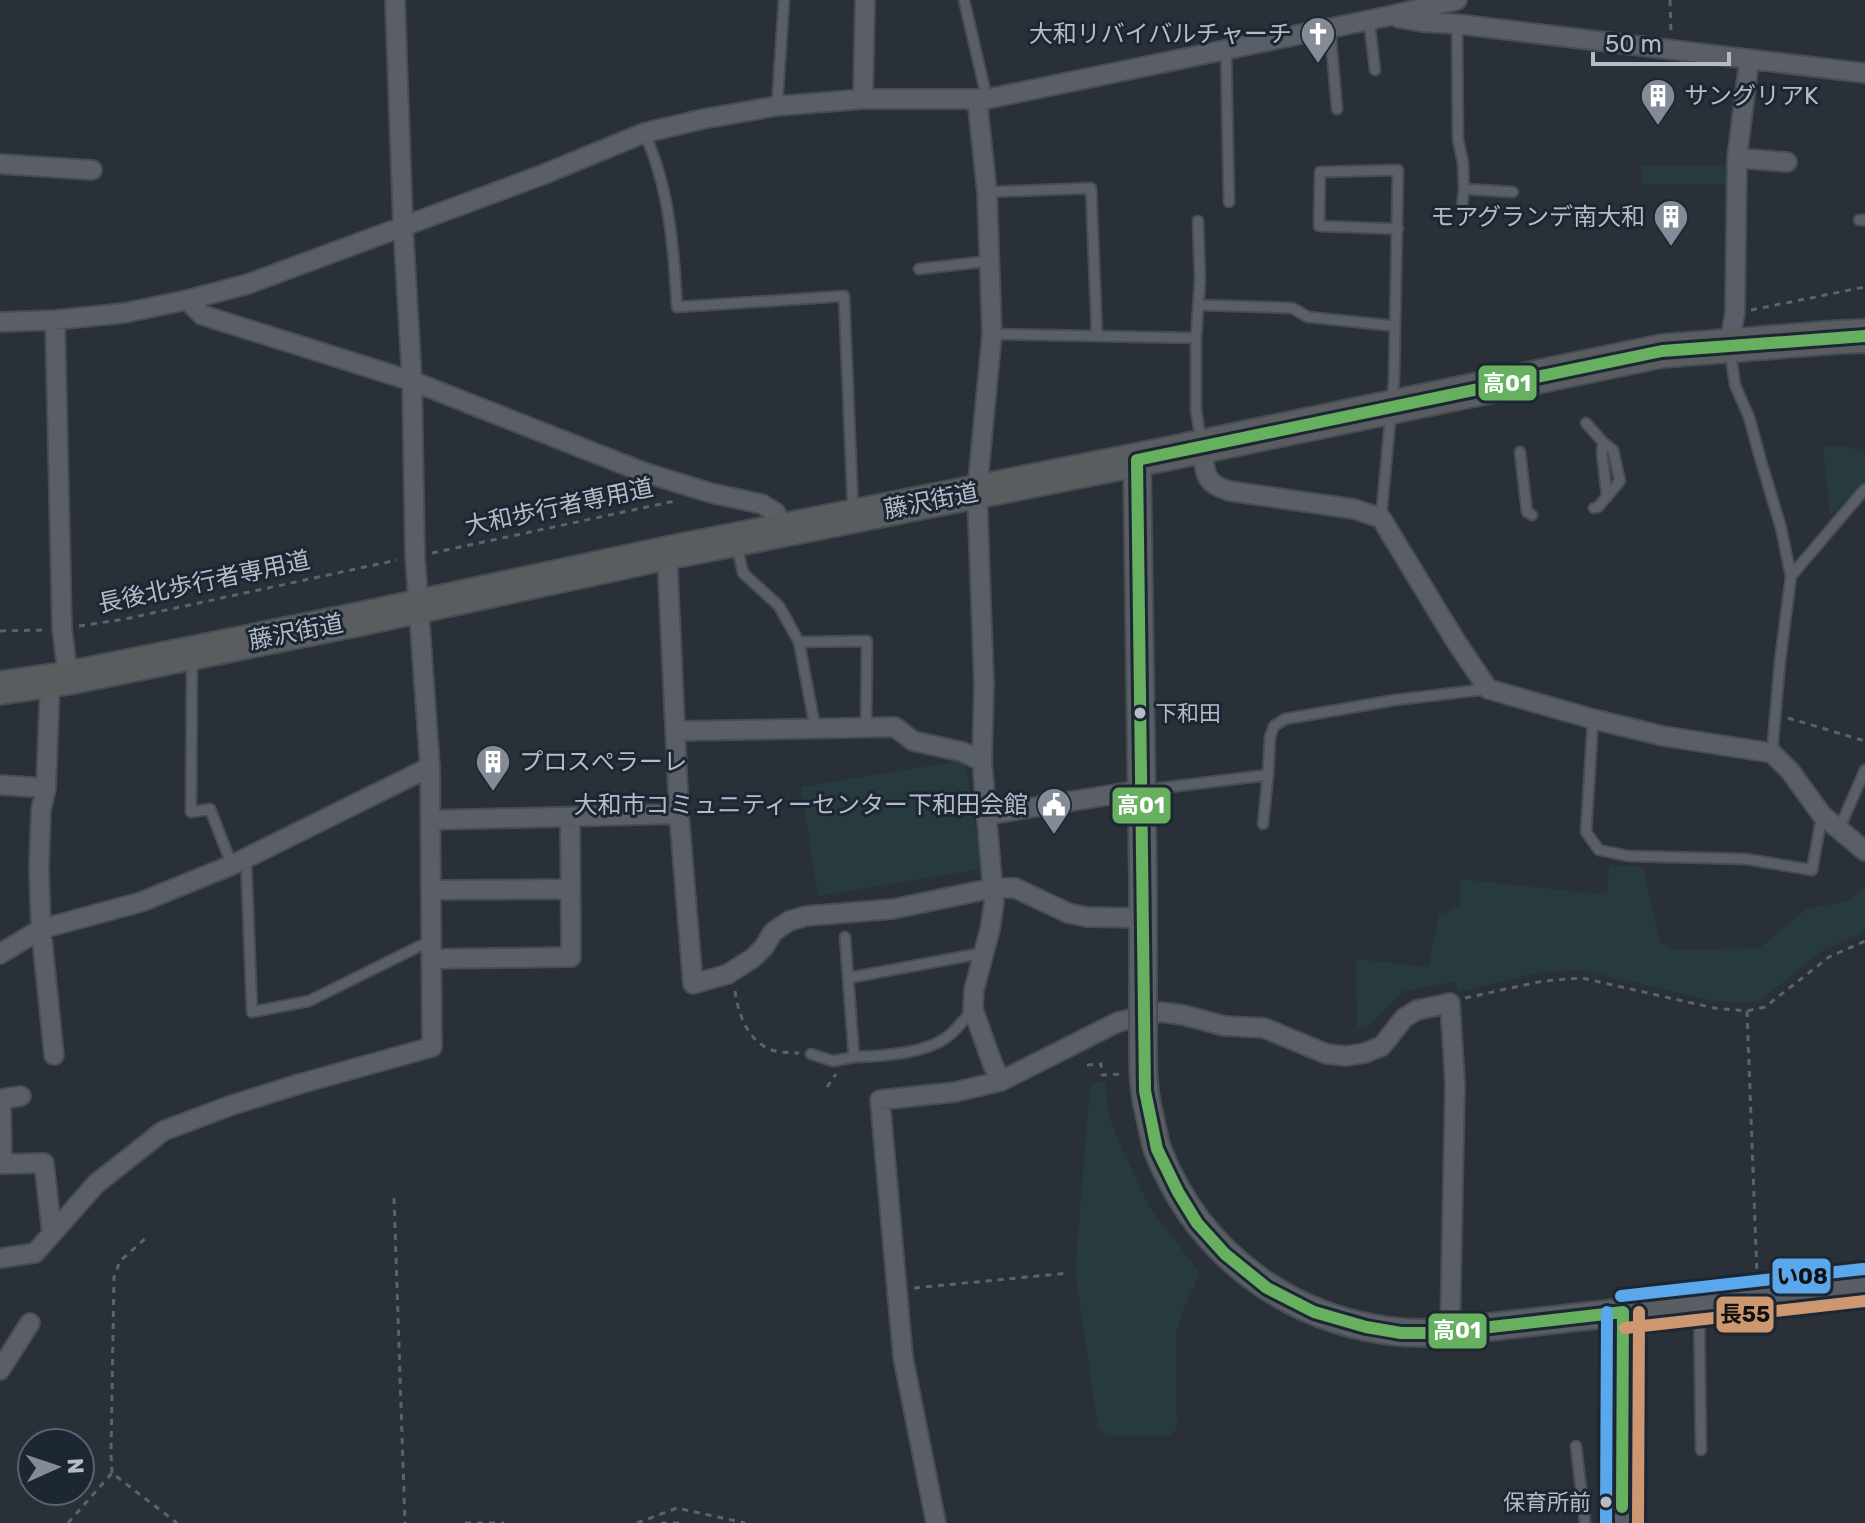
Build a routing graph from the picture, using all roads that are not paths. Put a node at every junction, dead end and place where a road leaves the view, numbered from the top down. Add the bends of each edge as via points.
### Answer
1 (395, 0) edge
2 (784, 0) edge
3 (865, 0) edge
4 (964, 0) edge
5 (1457, 0) edge
6 (1389, 16) junction
7 (1369, 20) junction
8 (1457, 24) junction
9 (1330, 27) junction
10 (1226, 49) junction
11 (1749, 61) junction
12 (1375, 70) dead end
13 (1865, 73) edge
14 (863, 99) junction
15 (982, 99) junction
16 (777, 106) junction
17 (1337, 109) dead end
18 (644, 133) junction
19 (1737, 158) junction
20 (1787, 162) dead end
21 (0, 164) edge
22 (92, 170) dead end
23 (1464, 189) junction
24 (987, 192) junction
25 (1513, 192) dead end
26 (1229, 202) dead end
27 (1462, 206) dead end
28 (1198, 221) dead end
29 (403, 225) junction
30 (1398, 229) junction
31 (990, 261) junction
32 (919, 269) dead end
33 (187, 300) junction
34 (1199, 305) junction
35 (55, 320) junction
36 (0, 322) edge
37 (1395, 326) junction
38 (992, 334) junction
39 (1097, 336) junction
40 (1865, 336) edge
41 (1196, 338) junction
42 (1729, 345) junction
43 (412, 381) junction
44 (1392, 406) junction
45 (1586, 423) dead end
46 (1202, 447) junction
47 (1520, 452) dead end
48 (1137, 460) junction
49 (1865, 489) edge
50 (977, 491) junction
51 (1594, 508) dead end
52 (1532, 515) dead end
53 (853, 516) junction
54 (1381, 518) junction
55 (784, 529) junction
56 (736, 539) junction
57 (667, 553) junction
58 (1791, 576) junction
59 (417, 607) junction
60 (799, 642) junction
61 (192, 653) junction
62 (59, 680) junction
63 (0, 688) edge
64 (1488, 689) junction
65 (1593, 719) junction
66 (815, 727) junction
67 (866, 728) junction
68 (676, 731) junction
69 (1772, 753) junction
70 (982, 761) junction
71 (430, 767) junction
72 (1865, 770) edge
73 (1268, 775) junction
74 (0, 785) edge
75 (46, 788) junction
76 (1141, 790) junction
77 (679, 814) junction
78 (986, 815) junction
79 (1822, 815) junction
80 (570, 817) junction
81 (432, 820) junction
82 (1263, 824) dead end
83 (1839, 829) junction
84 (1865, 851) edge
85 (239, 862) junction
86 (993, 888) junction
87 (570, 889) junction
88 (431, 890) junction
89 (1142, 918) junction
90 (41, 929) junction
91 (845, 937) dead end
92 (431, 950) junction
93 (983, 953) junction
94 (0, 954) edge
95 (848, 978) junction
96 (973, 1009) junction
97 (811, 1054) road end
98 (54, 1055) dead end
99 (854, 1057) junction
100 (1001, 1081) junction
101 (21, 1096) dead end
102 (52, 1234) junction
103 (0, 1258) edge
104 (1865, 1285) edge
105 (1699, 1303) junction
106 (1623, 1312) junction
107 (30, 1323) dead end
108 (1450, 1332) junction
109 (0, 1370) edge
110 (1576, 1446) dead end
111 (1701, 1450) dead end
112 (936, 1523) edge
113 (1585, 1523) edge
114 (1622, 1523) edge

1 - 29 street
2 - 16 lane
3 - 14 street
4 - 15 lane
5 - 6 street
6 - 7 street
6 - 8 street
7 - 9 street
7 - 12 lane
8 - 11 street
8 - 23 lane
9 - 10 street
9 - 17 lane
10 - 15 street
10 - 26 lane
11 - 13 street
11 - 19 street
14 - 15 street
14 - 16 street
15 - 24 street
16 - 18 street
18 - 29 street
18 - 53 lane via 670,222 677,307 844,296
19 - 20 street
19 - 42 street via 1735,313
21 - 22 street
23 - 25 lane
23 - 27 lane
24 - 31 street
24 - 39 lane via 1091,188
28 - 34 lane
29 - 33 street via 248,284
29 - 43 street
30 - 30 lane via 1319,226 1320,172 1398,170
30 - 37 lane
31 - 32 lane
31 - 38 street
33 - 35 street
33 - 43 street via 202,315
34 - 37 lane via 1292,308 1308,317
34 - 41 lane
35 - 36 street
35 - 62 street
37 - 44 lane
38 - 39 lane
38 - 50 street
39 - 41 lane
40 - 42 highway, 藤沢街道
41 - 46 lane
42 - 44 highway, 藤沢街道 via 1662,351
42 - 58 lane via 1735,385 1749,417
43 - 55 street via 643,472 762,504 776,513
43 - 59 street
44 - 46 highway, 藤沢街道
44 - 54 lane
45 - 51 lane via 1603,442 1607,497
46 - 48 highway, 藤沢街道
46 - 54 street via 1207,477 1214,486
47 - 52 lane via 1527,512
48 - 50 highway, 藤沢街道
48 - 76 street
49 - 58 lane
50 - 53 highway, 藤沢街道
50 - 70 street
53 - 55 highway, 藤沢街道
54 - 64 street
55 - 56 highway, 藤沢街道
56 - 57 highway, 藤沢街道
56 - 60 lane via 743,573 779,606
57 - 59 highway, 藤沢街道
57 - 68 street
58 - 69 lane
59 - 61 highway, 藤沢街道
59 - 71 street
60 - 66 lane
60 - 67 lane via 867,641
61 - 62 highway, 藤沢街道
61 - 85 lane via 191,812 210,809
62 - 63 highway, 藤沢街道
62 - 75 street
64 - 65 street
64 - 73 lane via 1285,719 1270,737
65 - 69 street
65 - 79 lane via 1586,832 1599,850 1628,856 1746,859 1812,870
66 - 67 street
66 - 68 street
67 - 70 street via 895,727 913,741
68 - 77 street
69 - 79 street
70 - 78 street
71 - 81 street
71 - 85 street
72 - 83 lane
73 - 76 lane
73 - 82 lane
74 - 75 street
75 - 90 street via 41,810
76 - 78 street
76 - 89 street
77 - 80 street
77 - 86 street via 693,984 728,974 753,958 789,921 893,909
78 - 86 street
79 - 83 street
80 - 81 street
80 - 87 street
81 - 88 street
83 - 84 street
85 - 90 street via 141,902
85 - 92 lane via 252,1012 309,1001
86 - 89 street via 1015,888 1087,917
86 - 93 street
87 - 88 street
87 - 92 street via 571,957
88 - 92 street
89 - 108 street, bridge via 1145,1091 1157,1149 1197,1223 1267,1288 1314,1312 1401,1333
90 - 94 street
90 - 98 street
91 - 95 lane
92 - 102 street via 432,1047 163,1131 96,1184
93 - 95 lane
93 - 96 street
95 - 99 lane
96 - 99 lane via 935,1044
96 - 100 street
97 - 99 lane via 833,1061
100 - 108 street via 1118,1022 1161,1012 1225,1026 1264,1028 1327,1054 1346,1056 1382,1046 1417,1010 1450,1003 1455,1083
100 - 112 street via 880,1100 903,1357
101 - 102 street via 1,1099 2,1164 44,1163
102 - 103 street via 35,1253
104 - 105 street
105 - 106 street
105 - 111 lane
106 - 108 street
106 - 114 street
107 - 109 street
110 - 113 lane

